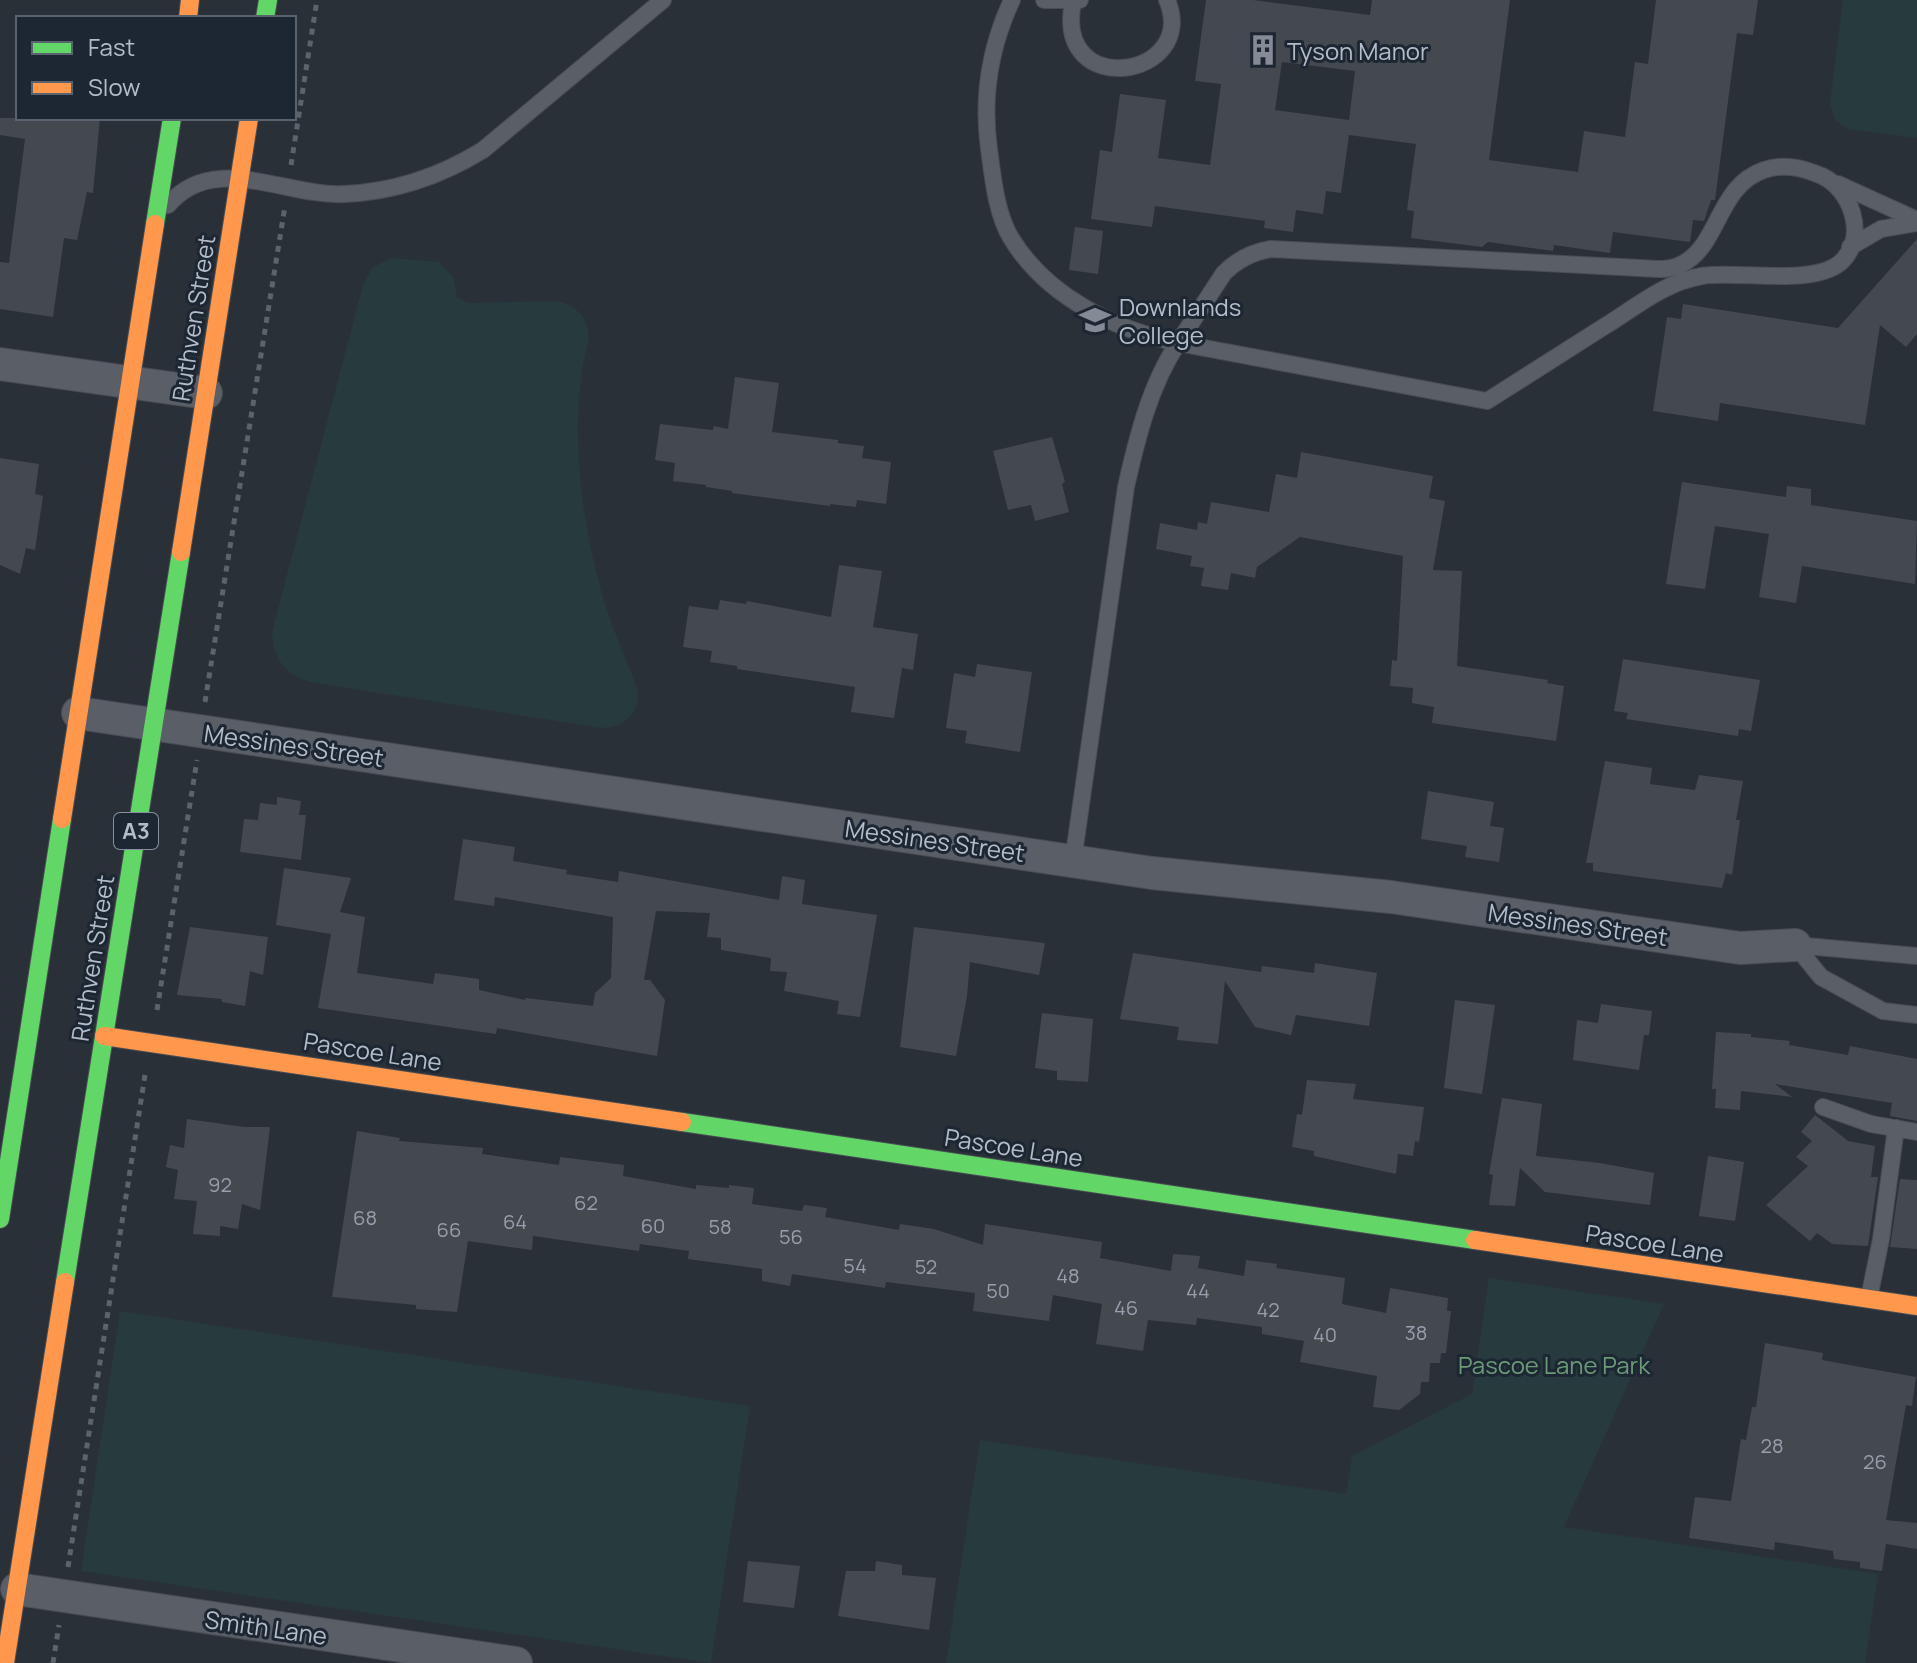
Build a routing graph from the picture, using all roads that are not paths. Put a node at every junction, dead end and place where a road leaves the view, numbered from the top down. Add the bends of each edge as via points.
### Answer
1 (663, 0) edge
2 (1012, 0) edge
3 (1044, 0) edge
4 (1167, 0) edge
5 (1076, 1) edge
6 (172, 120) edge
7 (249, 120) edge
8 (240, 178) junction
9 (1833, 181) junction
10 (1917, 221) edge
11 (154, 226) junction
12 (1850, 247) junction
13 (1178, 343) junction
14 (0, 364) edge
15 (131, 383) junction
16 (206, 393) junction
17 (78, 713) junction
18 (152, 724) junction
19 (1073, 861) junction
20 (1795, 945) junction
21 (1917, 956) edge
22 (1917, 1015) edge
23 (104, 1036) junction
24 (10, 1086) edge
25 (1823, 1107) dead end
26 (1896, 1128) junction
27 (1917, 1132) edge
28 (0, 1219) edge
29 (1869, 1299) junction
30 (1917, 1306) edge
31 (17, 1589) junction
32 (5, 1663) edge
33 (516, 1663) edge

1 - 8 lane via 507,132 429,178 339,195
2 - 13 lane via 992,59 986,110 998,203 1010,237 1043,276 1083,307 1129,330
3 - 5 lane
4 - 5 lane via 1171,19 1163,46 1154,57 1129,69 1102,66 1082,52 1071,28
6 - 11 main road
7 - 8 main road, Ruthven Street / A3
8 - 11 lane via 211,179 184,191
8 - 16 main road, Ruthven Street / A3
9 - 10 lane
9 - 12 lane via 1850,204
9 - 13 lane via 1787,166 1759,172 1736,188 1694,256 1673,268 1271,249 1240,259 1224,273
10 - 12 lane via 1881,229
11 - 15 main road
12 - 13 lane via 1843,260 1813,274 1706,275 1670,285 1487,401
13 - 19 lane via 1144,419 1126,487
14 - 15 street
15 - 16 street
15 - 17 main road
16 - 18 main road, Ruthven Street / A3
17 - 18 street, Messines Street
17 - 24 main road
18 - 19 street, Messines Street
18 - 23 main road, Ruthven Street / A3
19 - 20 street, Messines Street via 1391,897 1740,948
20 - 21 lane
20 - 22 lane via 1821,977 1883,1011
23 - 29 main road, Pascoe Lane
23 - 31 main road, Ruthven Street / A3
24 - 28 main road
25 - 26 lane
26 - 27 lane
26 - 29 lane
29 - 30 main road, Pascoe Lane
31 - 32 main road, Ruthven Street / A3
31 - 33 street, Smith Lane

